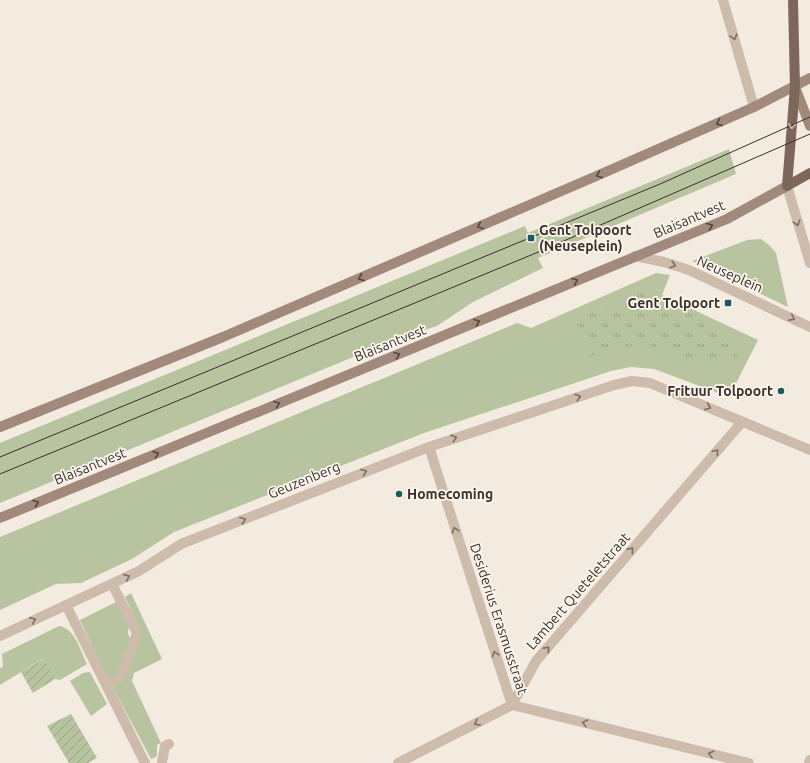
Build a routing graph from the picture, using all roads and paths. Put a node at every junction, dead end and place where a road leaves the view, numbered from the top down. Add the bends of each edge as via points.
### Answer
1 (723, 0) edge
2 (793, 0) edge
3 (810, 78) edge
4 (795, 87) junction
5 (754, 108) junction
6 (810, 126) edge
7 (810, 173) edge
8 (787, 186) junction
9 (635, 256) junction
10 (810, 263) edge
11 (810, 327) edge
12 (742, 422) junction
13 (0, 427) edge
14 (429, 447) junction
15 (810, 450) edge
16 (0, 518) edge
17 (112, 584) junction
18 (66, 605) junction
19 (0, 636) edge
20 (106, 684) junction
21 (512, 705) junction
22 (169, 744) dead end
23 (810, 760) edge
24 (145, 763) edge
25 (162, 763) edge
26 (398, 763) edge
27 (749, 763) edge
28 (809, 763) edge

1 -> 5 street
2 - 4 main road
3 - 4 main road
4 - 5 main road
4 - 6 main road
4 -> 8 main road
5 -> 13 main road via 224,337
7 - 8 main road
9 -> 8 main road, Blaisantvest via 727,219
8 -> 10 street
9 -> 11 street, Neuseplein via 689,270
16 -> 9 main road, Blaisantvest
14 -> 12 street, Geuzenberg via 632,381 650,383
12 - 15 street
21 -> 12 street, Lambert Queteletstraat via 536,661
17 -> 14 street, Geuzenberg via 139,572 181,544
21 -> 14 street, Desiderius Erasmusstraat
17 - 18 street, Geuzenberg
17 - 20 street via 137,633 121,677
19 -> 18 street, Geuzenberg
18 - 20 street
20 - 24 street
21 -> 26 street
27 -> 21 street, Desiderius Erasmusstraat
22 - 25 street via 165,746
23 - 28 street

